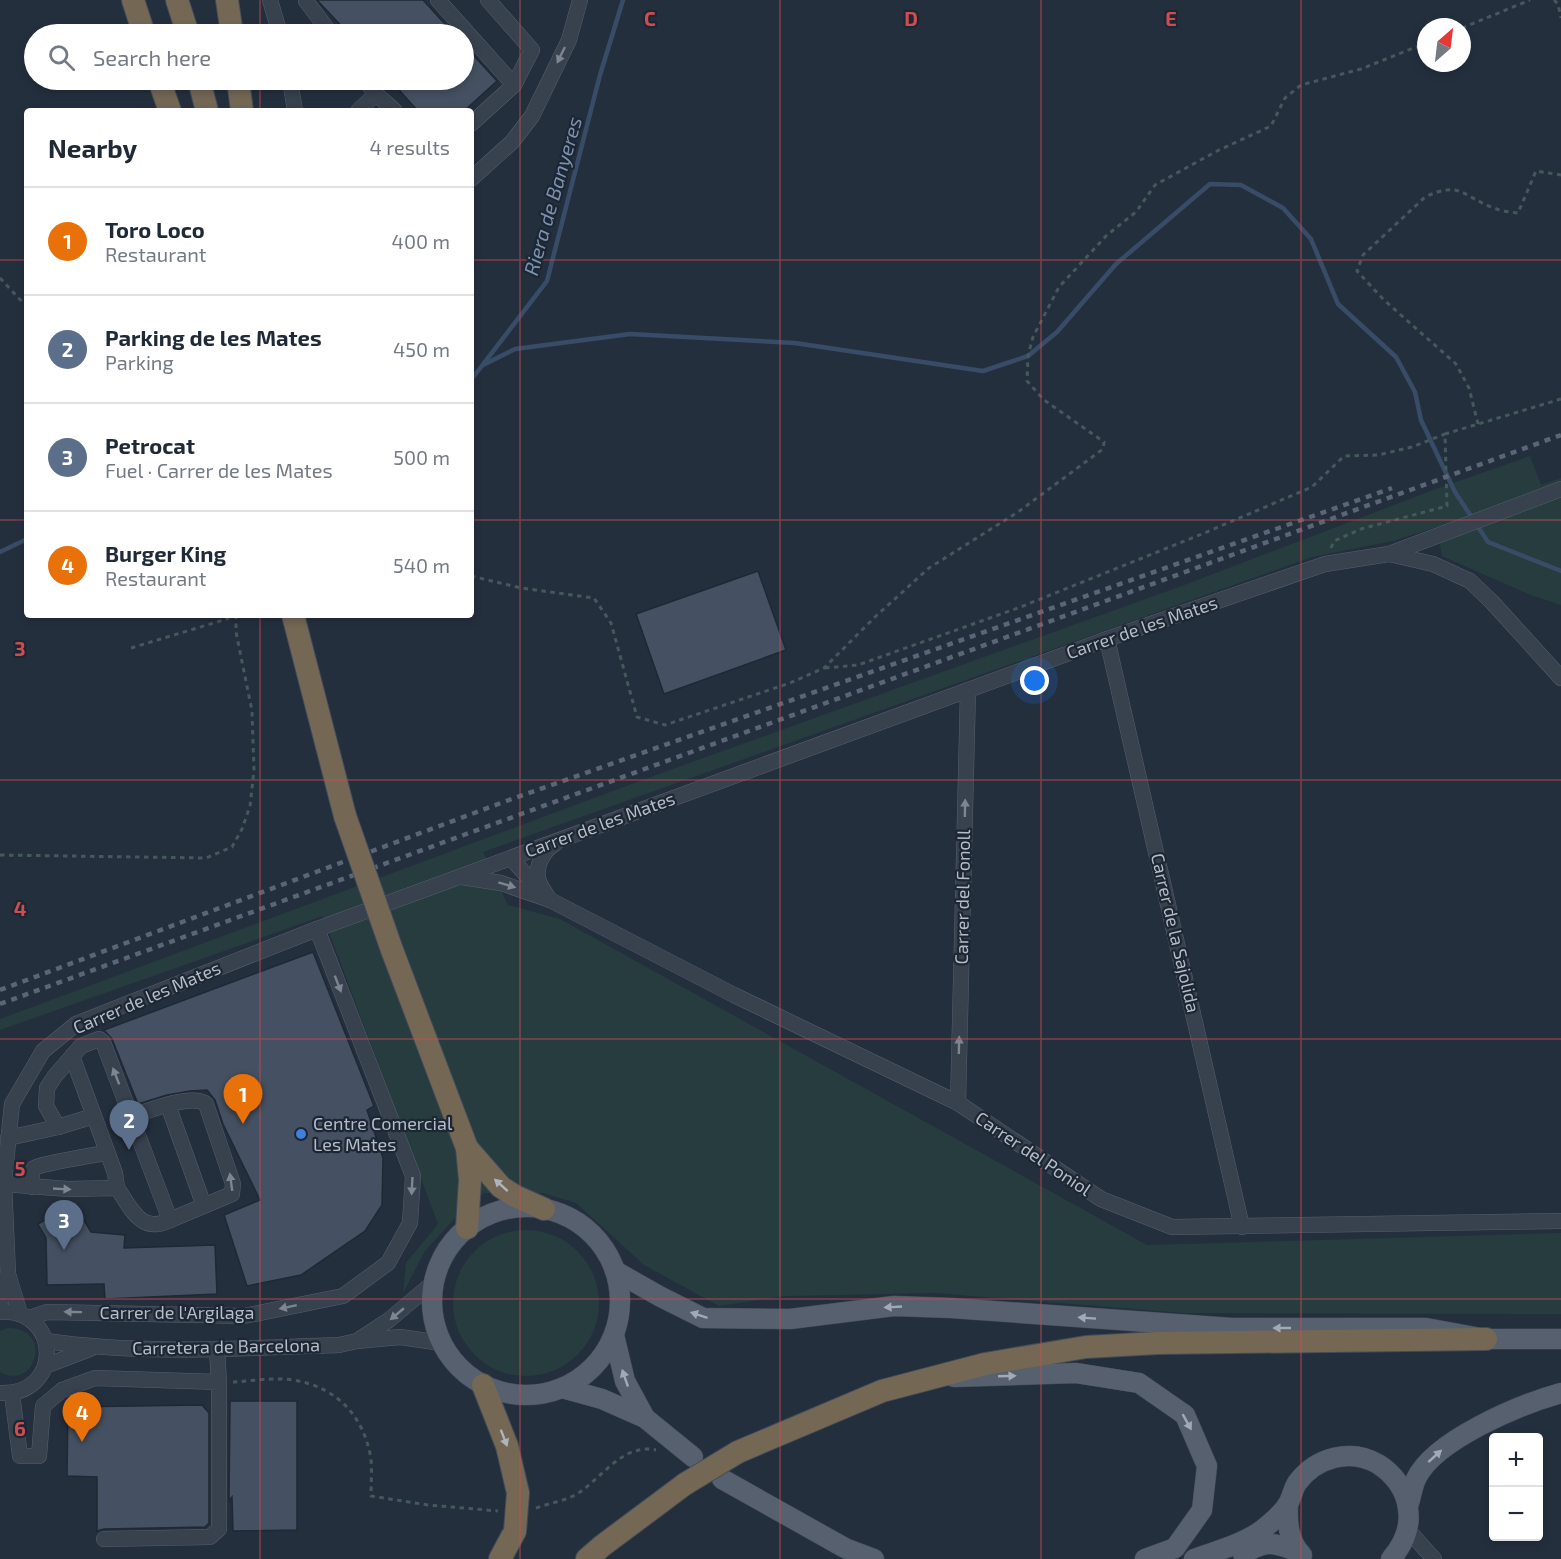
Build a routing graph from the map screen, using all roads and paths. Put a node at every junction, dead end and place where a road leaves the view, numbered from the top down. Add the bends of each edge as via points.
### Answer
1 (133, 0) edge
2 (177, 0) edge
3 (227, 0) edge
4 (270, 0) edge
5 (307, 0) edge
6 (438, 0) edge
7 (488, 0) edge
8 (580, 0) edge
9 (1530, 0) edge
10 (1554, 0) edge
11 (1561, 18) edge
12 (141, 24) edge
13 (185, 24) edge
14 (231, 24) edge
15 (277, 24) edge
16 (323, 24) edge
17 (459, 24) edge
18 (1471, 24) edge
19 (474, 40) edge
20 (1417, 47) edge
21 (514, 85) junction
22 (163, 90) edge
23 (202, 90) edge
24 (239, 90) edge
25 (292, 90) edge
26 (373, 90) edge
27 (376, 94) junction
28 (169, 108) edge
29 (206, 108) edge
30 (242, 108) edge
31 (295, 108) edge
32 (361, 108) edge
33 (392, 108) edge
34 (474, 121) edge
35 (1561, 175) edge
36 (474, 176) edge
37 (0, 278) edge
38 (24, 304) edge
39 (1561, 399) edge
40 (1478, 424) junction
41 (1445, 434) junction
42 (1561, 489) edge
43 (1389, 554) junction
44 (1325, 564) junction
45 (474, 577) edge
46 (228, 618) edge
47 (236, 618) edge
48 (294, 618) edge
49 (1107, 639) junction
50 (131, 648) dead end
51 (824, 668) junction
52 (1561, 678) edge
53 (968, 690) junction
54 (568, 836) junction
55 (0, 855) edge
56 (511, 858) junction
57 (462, 877) junction
58 (550, 900) junction
59 (317, 929) junction
60 (72, 1056) junction
61 (958, 1103) junction
62 (168, 1106) junction
63 (94, 1116) junction
64 (132, 1116) junction
65 (58, 1127) junction
66 (8, 1138) junction
67 (467, 1148) junction
68 (107, 1153) junction
69 (4, 1184) junction
70 (32, 1186) junction
71 (117, 1188) junction
72 (204, 1206) junction
73 (544, 1209) junction
74 (170, 1220) junction
75 (1561, 1221) edge
76 (1242, 1227) junction
77 (467, 1228) junction
78 (615, 1271) junction
79 (8, 1274) junction
80 (434, 1282) junction
81 (0, 1303) edge
82 (0, 1312) edge
83 (24, 1316) junction
84 (614, 1335) junction
85 (1486, 1339) junction
86 (1561, 1339) edge
87 (46, 1341) junction
88 (357, 1341) junction
89 (442, 1342) junction
90 (94, 1348) junction
91 (216, 1349) junction
92 (45, 1366) junction
93 (928, 1377) junction
94 (219, 1382) junction
95 (483, 1384) junction
96 (562, 1388) junction
97 (6, 1393) edge
98 (1561, 1393) edge
99 (645, 1418) junction
100 (649, 1448) dead end
101 (693, 1457) dead end
102 (722, 1479) dead end
103 (1288, 1504) junction
104 (1408, 1506) junction
105 (516, 1512) junction
106 (1407, 1530) junction
107 (104, 1539) dead end
108 (1302, 1556) edge
109 (500, 1559) edge
110 (587, 1559) edge
111 (874, 1559) edge
112 (1145, 1559) edge
113 (1194, 1559) edge
114 (1234, 1559) edge
115 (1390, 1559) edge
116 (1434, 1559) edge

1 - 12 highway
2 - 13 highway
3 - 14 highway
4 - 15 street
5 - 16 street
6 - 17 street
7 - 21 street via 532,50
8 -> 36 street via 569,40 532,116 512,142
9 - 18 path
10 - 11 path
19 - 21 street
20 - 51 path via 1361,69 1301,85 1285,98 1271,126 1155,185 1136,212 1107,235 1059,288 1033,337 1027,381 1044,400 1104,442 1103,449 1018,512 929,568
21 - 34 street
22 - 28 highway
23 - 29 highway
24 - 30 highway
25 - 31 street
26 - 27 street
27 - 32 street
27 - 33 street
35 - 40 path via 1536,171 1518,213 1493,208 1459,190 1438,191 1425,197 1364,255 1358,271 1383,299 1456,364 1469,388
37 - 38 path
39 - 40 path
40 - 41 path
41 - 44 path via 1447,506 1361,529 1334,541
41 - 51 path via 1378,455 1344,456 1312,487 1203,534 1018,608 858,665
42 - 43 street
43 - 44 street, Carrer de les Mates
43 - 52 street via 1433,564 1470,581
44 - 49 street, Carrer de les Mates
45 - 51 path via 520,588 594,598 611,623 637,717 665,725
46 - 50 path
47 - 55 path via 252,711 254,770 250,806 232,847 206,858
48 - 67 highway, bridge via 345,816
49 - 53 street, Carrer de les Mates
49 - 76 street, Carrer de la Sajolida
53 - 54 street, Carrer de les Mates
61 -> 53 street, Carrer del Fonoll
54 - 56 street, Carrer de les Mates
54 - 58 street via 549,847 541,859 538,879
56 - 57 street, Carrer de les Mates
56 - 58 street, Carrer del Poniol
57 -> 58 street, Carrer del Poniol via 501,883
57 - 59 street, Carrer de les Mates
58 - 61 street, Carrer del Poniol via 734,995
59 - 66 street, Carrer de les Mates via 76,1024 43,1052 12,1104
59 -> 83 street, Carrer de l'Argilaga via 413,1176 410,1223 388,1263 343,1296 244,1316 47,1312
60 - 63 street
64 -> 60 street via 103,1042 90,1041
60 - 65 street via 47,1088 46,1106
61 - 76 street, Carrer del Poniol via 1101,1199 1172,1227
62 - 64 street
62 - 72 street
72 -> 62 street via 232,1194 233,1184 206,1104 188,1100
63 - 65 street
63 - 68 street
64 - 74 street
65 - 66 street
66 - 69 street, Carrer de les Mates
73 -> 67 highway via 501,1187
67 - 77 highway
68 - 70 street via 39,1164 32,1173
68 - 71 street
69 - 70 street
69 - 79 street, Carrer de les Mates
70 -> 71 street
71 - 74 street via 130,1211 146,1223
72 - 74 street
73 - 77 main road via 504,1210
73 - 78 main road via 571,1218 593,1236
75 - 76 street, Carrer del Poniol
77 - 80 main road via 446,1252
78 - 84 main road via 620,1303
85 -> 78 main road via 1426,1328 1232,1328 905,1306 790,1318 703,1318
79 - 81 street, Carrer de les Mates
79 - 83 street, Carrer de les Mates
80 -> 88 street
80 - 89 main road via 434,1319
82 - 83 street, Carrer de l'Argilaga
83 - 87 street, Carrer de les Mates via 39,1328
84 - 96 main road via 594,1367
99 -> 84 main road via 625,1381
85 - 86 main road
85 - 93 highway via 1086,1347
87 - 90 street, Carretera de Barcelona
87 - 92 street
88 - 89 street, Carretera de Barcelona via 400,1337
88 - 91 street, Carretera de Barcelona via 339,1346
89 - 95 main road via 455,1363
90 - 91 street, Carretera de Barcelona
90 - 92 street, Carretera de Barcelona
91 - 94 street
92 - 97 street via 27,1389
93 - 110 highway, bridge via 882,1391 738,1452 685,1484
93 -> 112 main road via 1076,1373 1138,1383 1185,1415 1207,1466 1202,1510 1175,1548
94 - 97 street, Carretera de Barcelona via 96,1378 62,1390 43,1406 39,1456 20,1456
94 - 105 path via 292,1380 325,1390 348,1407 363,1431 371,1460 371,1496
94 - 107 street, Carretera de Barcelona via 219,1529 210,1537
95 - 96 main road via 522,1395
95 -> 105 highway via 507,1446
96 - 99 main road via 602,1399
104 -> 98 main road via 1416,1479 1430,1459 1455,1439
99 - 101 main road
100 - 105 path via 624,1455 579,1493
102 - 111 main road via 845,1548
103 - 104 main road via 1296,1484 1310,1468 1328,1458 1349,1455 1370,1459 1388,1470 1401,1486
103 - 108 main road via 1291,1537
103 - 113 main road via 1258,1532
104 - 106 main road
105 - 109 highway
106 - 115 main road via 1400,1548
106 - 116 street
108 - 114 main road via 1281,1545 1262,1543

